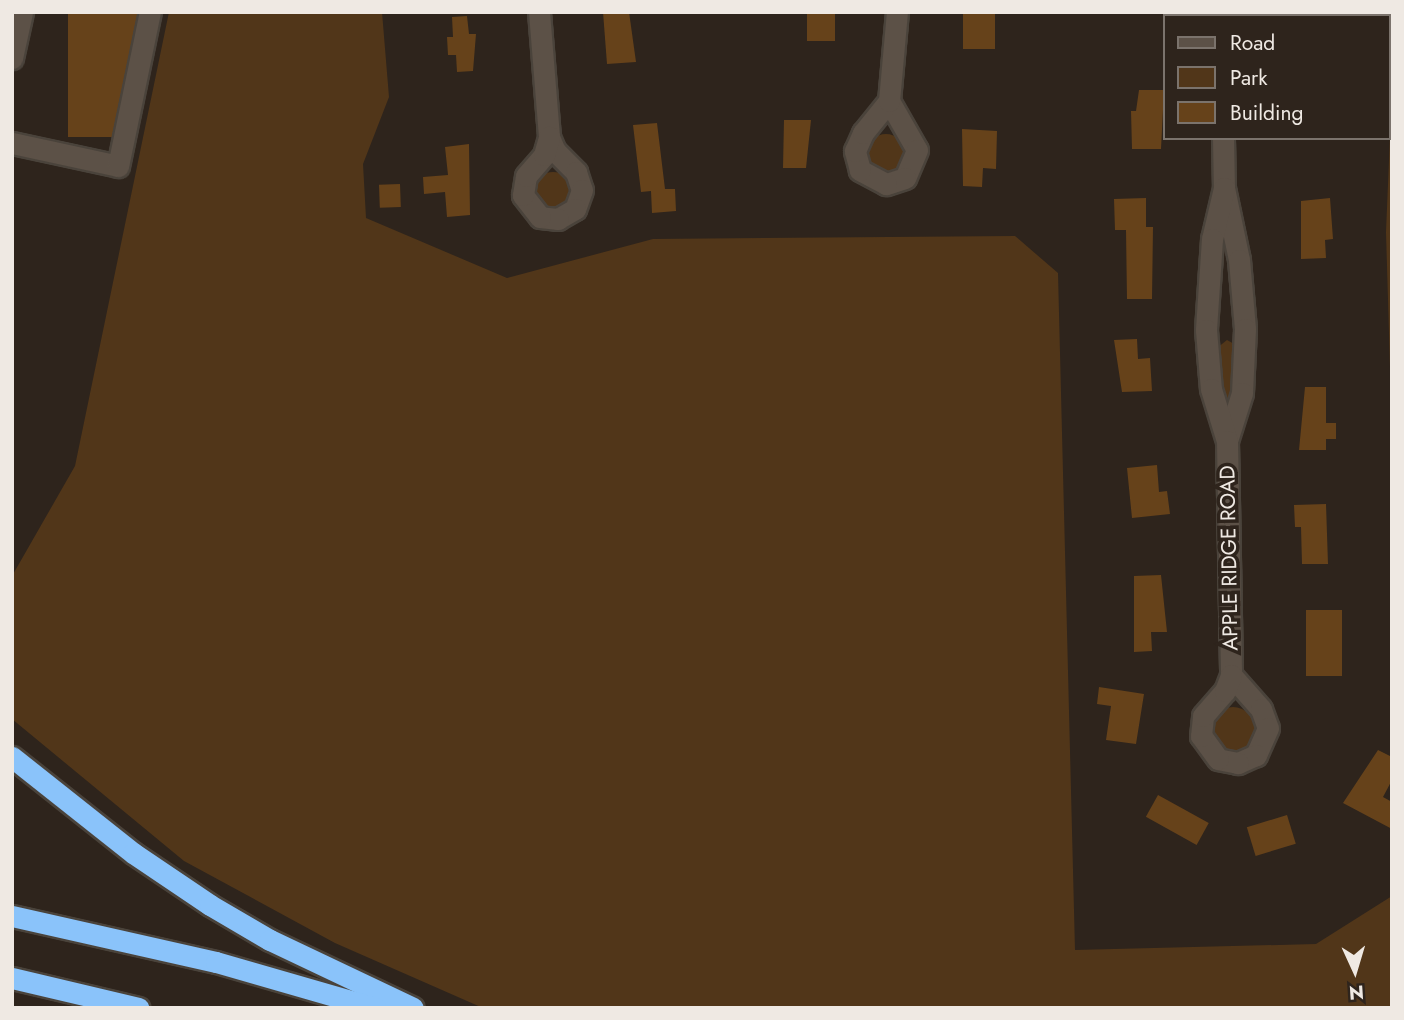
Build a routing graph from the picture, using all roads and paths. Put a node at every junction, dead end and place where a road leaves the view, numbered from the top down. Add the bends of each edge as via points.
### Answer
1 (22, 12) edge
2 (150, 12) edge
3 (539, 12) edge
4 (897, 12) edge
5 (12, 58) edge
6 (889, 101) dead end
7 (549, 137) dead end
8 (1223, 140) edge
9 (12, 143) edge
10 (1224, 188) junction
11 (1245, 329) junction
12 (1206, 330) junction
13 (1227, 441) junction
14 (1231, 675) dead end
15 (12, 757) edge
16 (12, 916) edge
17 (12, 978) edge
18 (139, 1008) edge
19 (375, 1008) edge
20 (412, 1008) edge

1 - 5 street
2 - 9 street via 118,166
3 - 7 street
4 - 6 street
8 - 10 street, APPLE RIDGE ROAD
10 - 11 street, APPLE RIDGE ROAD via 1239,260
10 - 12 street, APPLE RIDGE ROAD via 1209,259
11 - 12 street
11 - 13 street, APPLE RIDGE ROAD via 1240,404
12 - 13 street, APPLE RIDGE ROAD via 1211,389
13 - 14 street, APPLE RIDGE ROAD
15 - 20 highway via 132,853 211,905 270,940
16 - 19 highway via 216,962
17 - 18 highway

